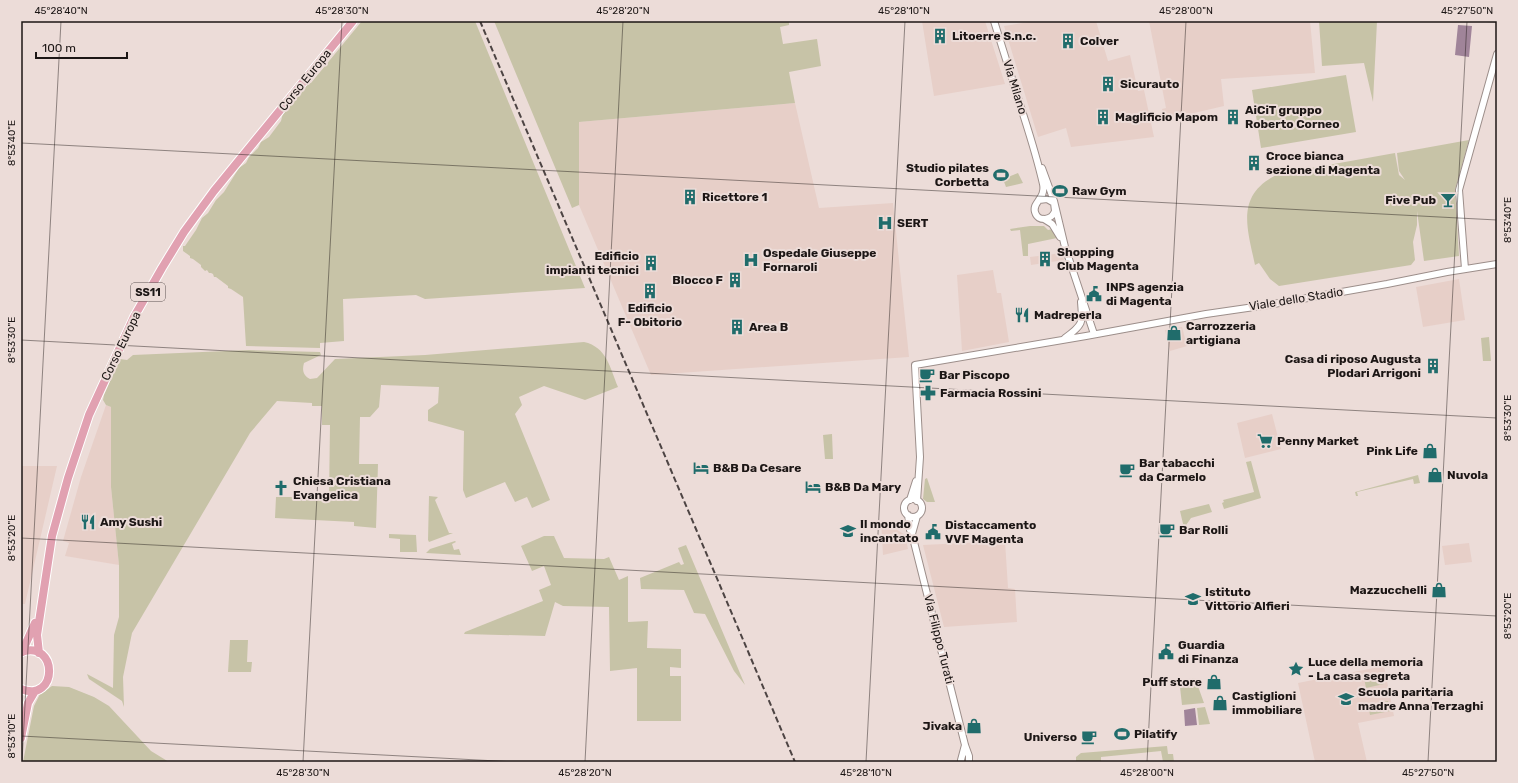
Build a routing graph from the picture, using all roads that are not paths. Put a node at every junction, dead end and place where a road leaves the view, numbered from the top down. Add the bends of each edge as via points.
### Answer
1 (353, 21) edge
2 (994, 21) edge
3 (1497, 54) edge
4 (1035, 153) junction
5 (1039, 200) junction
6 (1055, 206) junction
7 (1044, 219) junction
8 (1066, 247) junction
9 (1497, 264) edge
10 (1465, 268) junction
11 (1079, 290) junction
12 (1094, 334) junction
13 (1064, 339) junction
14 (919, 472) junction
15 (910, 500) junction
16 (918, 500) junction
17 (908, 515) junction
18 (917, 516) junction
19 (912, 534) junction
20 (40, 613) junction
21 (21, 652) edge
22 (39, 652) junction
23 (21, 689) edge
24 (35, 691) junction
25 (21, 712) edge
26 (21, 736) edge
27 (964, 761) edge

1 - 20 main road, Corso Europa / SS11 via 184,232 134,317 89,415 68,478 52,536
2 - 4 street, Via Milano
3 - 10 street via 1459,190
4 - 5 street, Via Milano via 1043,187 1043,195
4 - 6 street, Via Milano
5 - 6 street via 1048,199
5 - 7 street via 1035,212
6 - 7 street via 1054,215
6 - 8 street, Via Milano
7 - 8 street, Via Milano via 1054,226
8 - 11 street, Via Milano
9 - 10 street, Viale dello Stadio
10 - 12 street, Viale dello Stadio via 1392,284
11 - 12 street, Via Milano
11 - 13 street, Via Milano via 1082,317 1080,326
12 - 13 street, Viale dello Stadio
13 - 14 street, Viale dello Stadio via 915,365
14 - 15 street
14 - 16 street
15 - 16 street
15 - 17 street via 904,508
16 - 18 street via 922,508
17 - 18 street
17 - 19 street, Via Filippo Turati
18 - 19 street, Via Filippo Turati
19 - 27 street, Via Filippo Turati via 969,756
20 - 21 main road, Corso Europa
20 - 22 main road, Corso Europa via 37,635
21 - 22 main road
22 - 24 main road via 48,661 50,673 45,684
23 - 24 main road
24 - 26 main road via 28,703
25 - 26 main road

